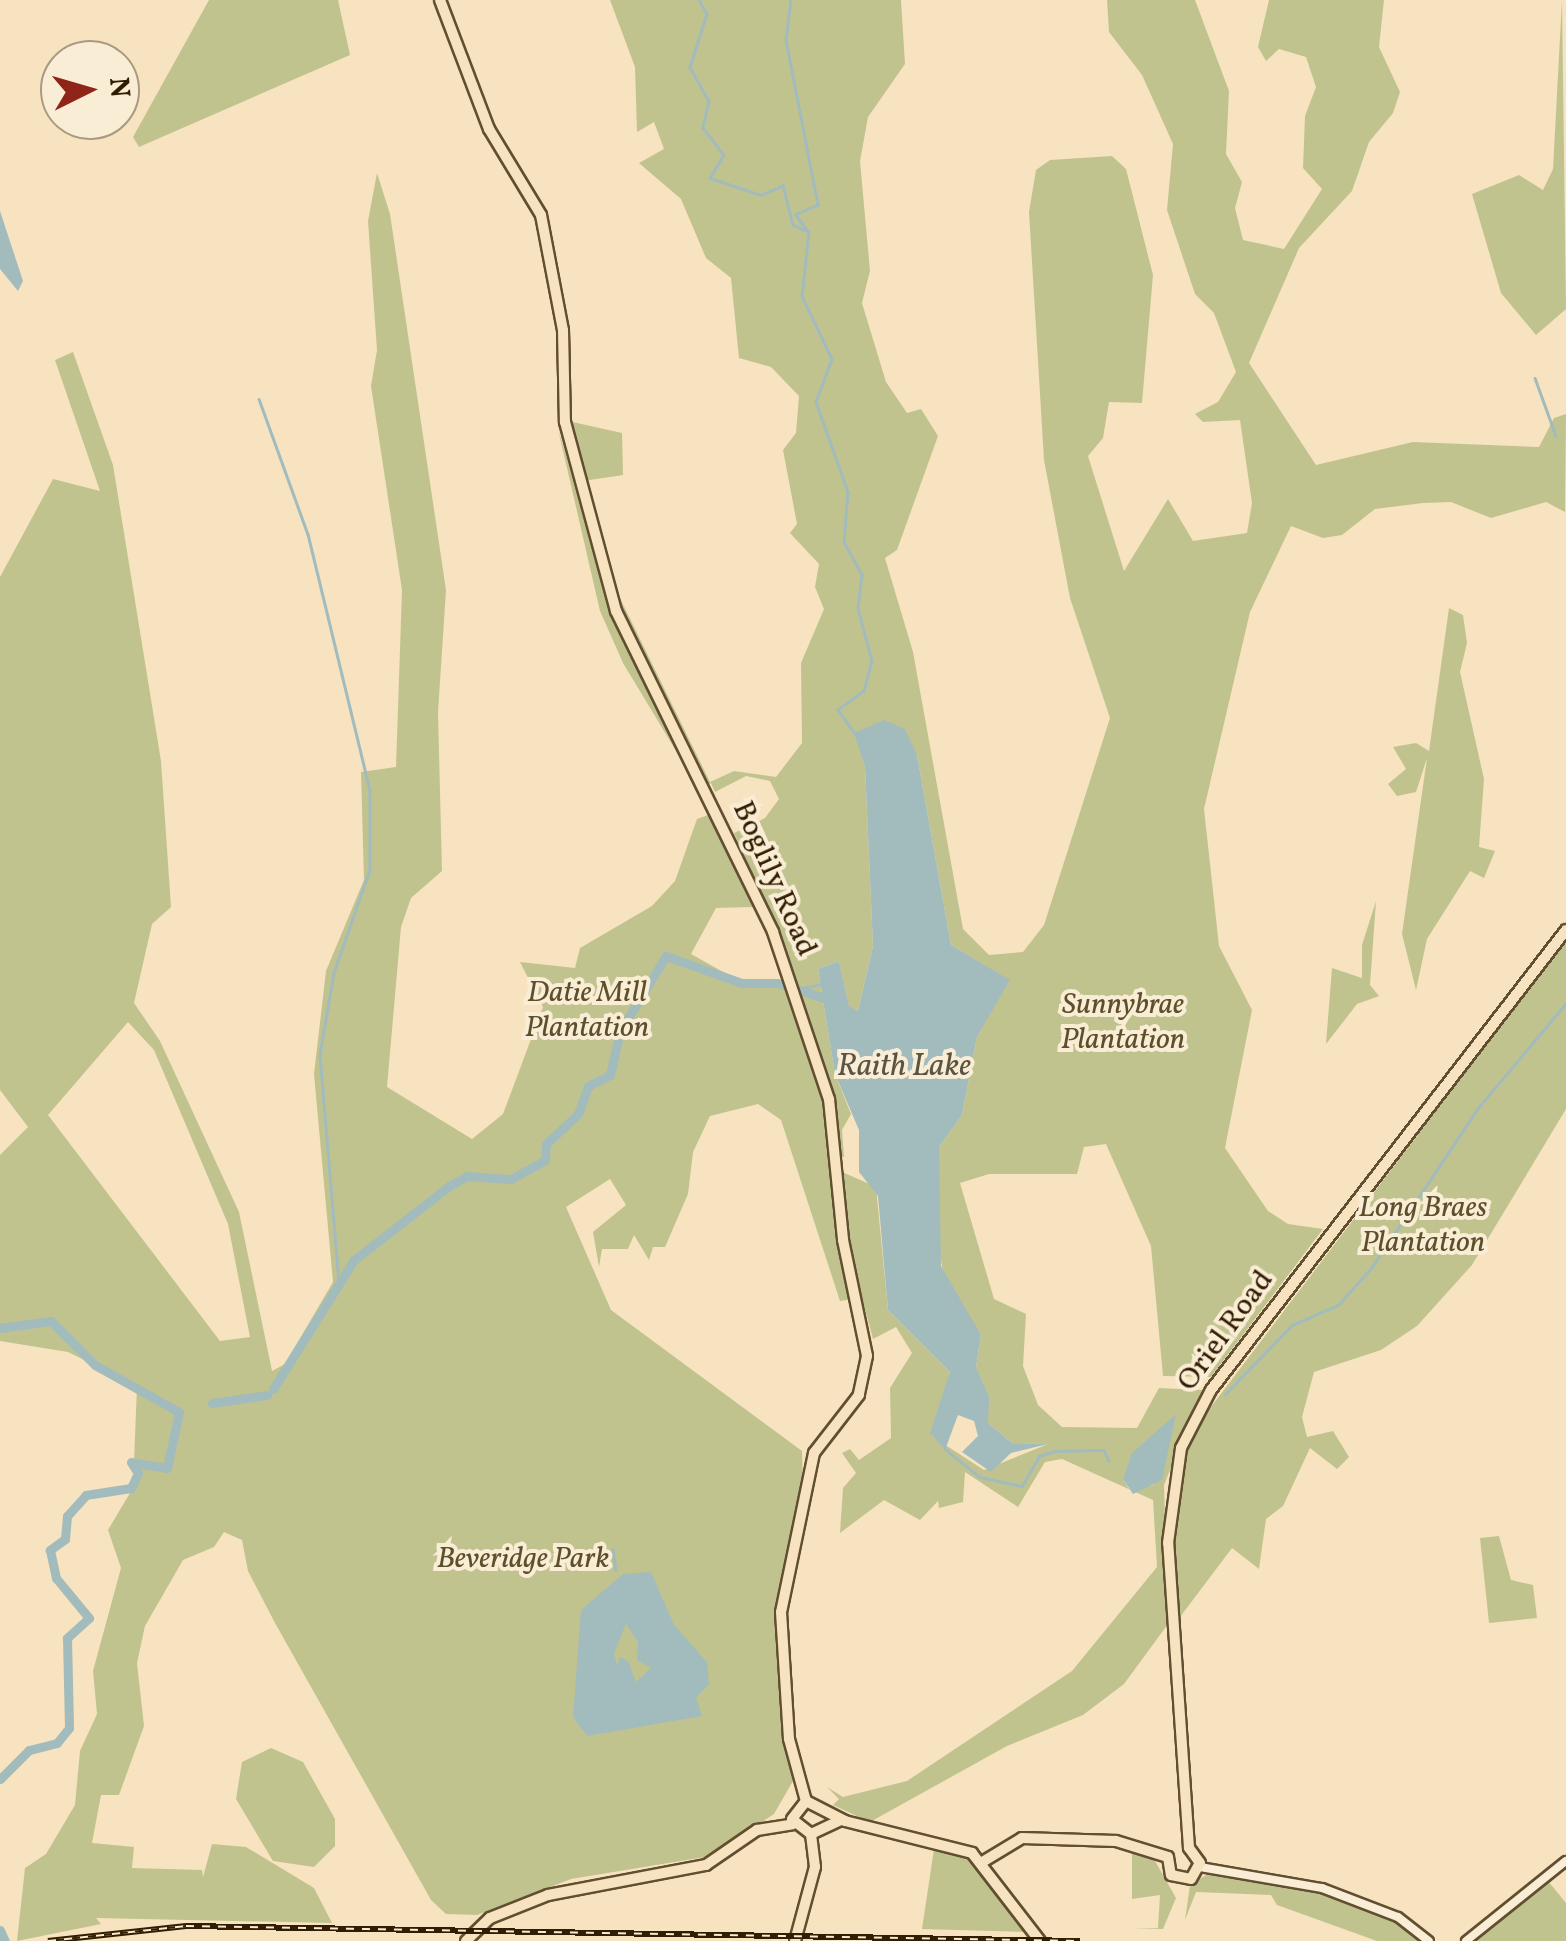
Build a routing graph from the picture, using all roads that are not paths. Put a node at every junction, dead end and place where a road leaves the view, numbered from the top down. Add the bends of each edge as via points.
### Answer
1 (440, 0) edge
2 (1566, 930) edge
3 (806, 1800) junction
4 (822, 1807) junction
5 (841, 1820) junction
6 (793, 1824) junction
7 (823, 1826) junction
8 (811, 1834) junction
9 (1189, 1848) junction
10 (1168, 1857) junction
11 (984, 1861) junction
12 (1566, 1861) edge
13 (1200, 1868) junction
14 (466, 1941) edge
15 (795, 1941) edge
16 (1040, 1941) edge
17 (1429, 1941) edge
18 (1466, 1941) edge

1 - 3 main road, Boglily Road via 490,129 541,215 563,330 564,422 616,611 791,980 829,1099 842,1240 868,1356 859,1395 814,1454 781,1612 788,1738
2 - 9 main road, Oriel Road via 1211,1390 1180,1448 1168,1544
3 - 4 main road
3 - 6 main road via 793,1810
4 - 5 main road
4 - 7 main road
5 - 7 main road
5 - 11 main road
6 - 8 main road
6 - 14 main road via 757,1830 706,1864 548,1895 490,1918
7 - 8 main road
8 - 15 main road via 815,1868
9 - 10 main road
9 - 13 main road
10 - 11 main road via 1116,1841 1022,1838
10 - 13 main road via 1177,1879 1191,1879
11 - 16 main road
12 - 18 street
13 - 17 street via 1322,1888 1398,1917

